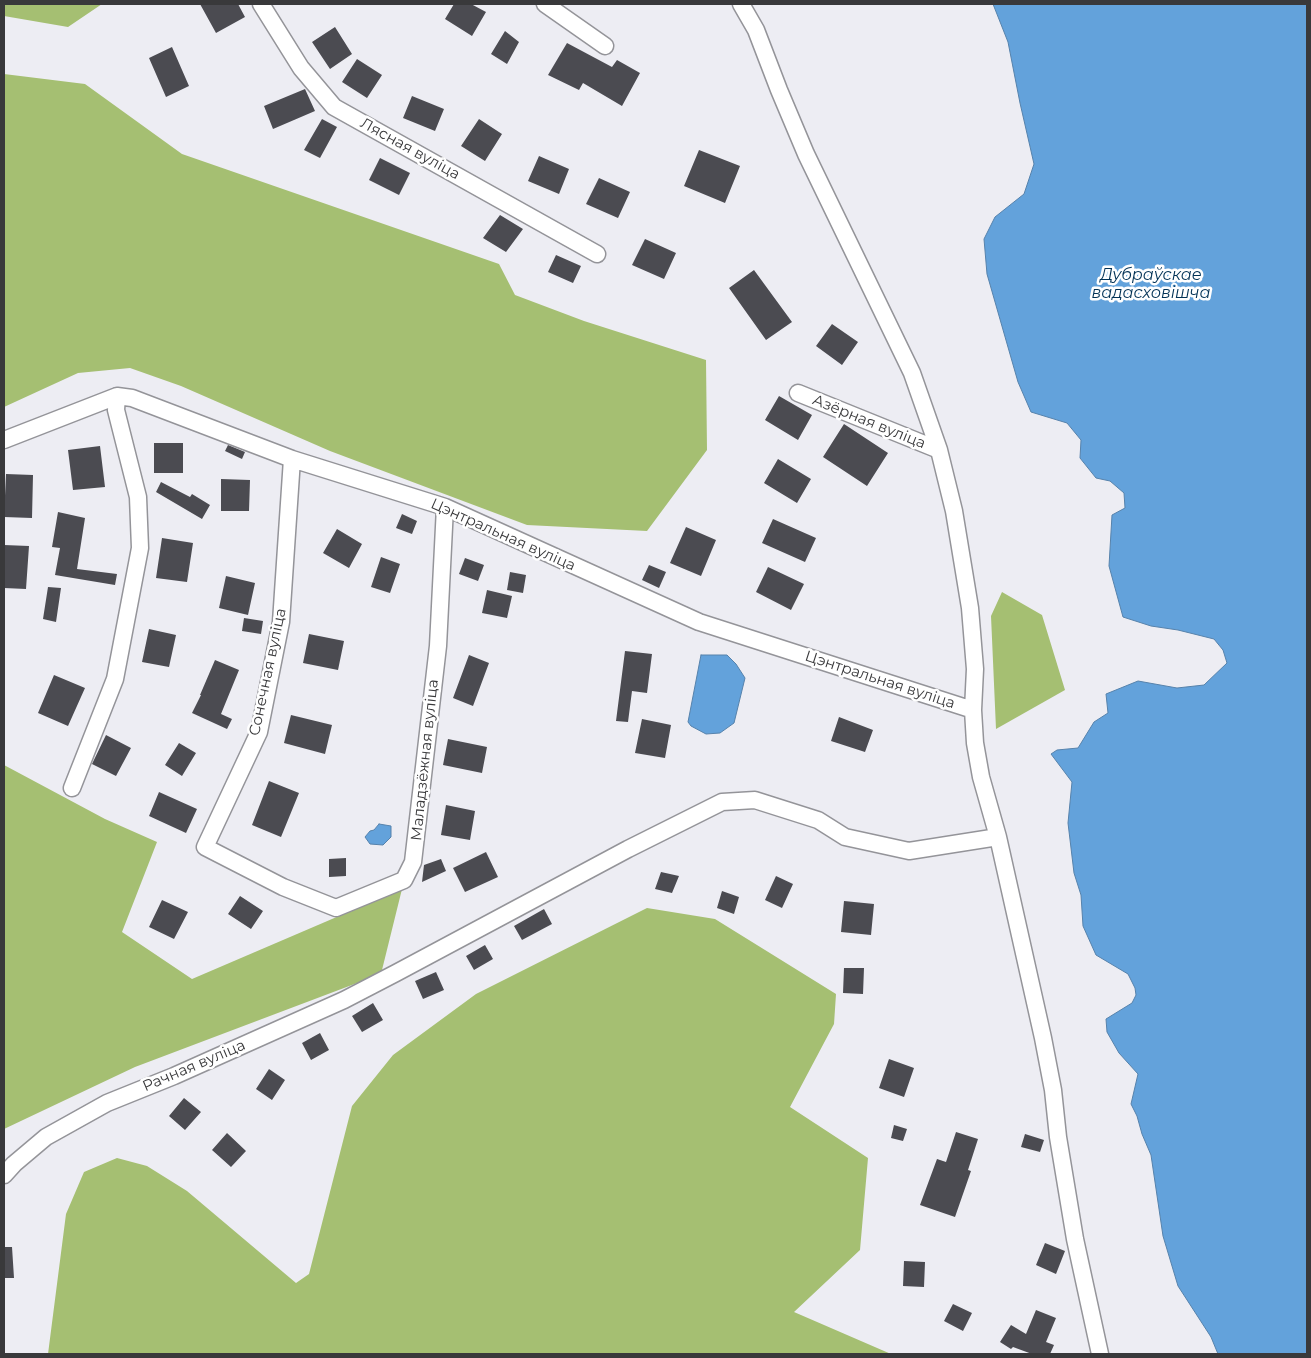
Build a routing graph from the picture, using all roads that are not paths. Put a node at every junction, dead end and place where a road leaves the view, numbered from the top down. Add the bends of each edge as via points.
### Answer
1 (261, 4) edge
2 (545, 4) edge
3 (741, 4) edge
4 (605, 46) dead end
5 (597, 254) dead end
6 (798, 393) dead end
7 (117, 396) junction
8 (4, 440) edge
9 (939, 450) junction
10 (292, 459) junction
11 (445, 507) junction
12 (973, 710) junction
13 (72, 788) dead end
14 (998, 837) junction
15 (283, 887) joint
16 (4, 1175) edge
17 (1100, 1354) edge

1 - 5 street, Лясная вуліца via 301,68 334,106
2 - 4 street
3 - 9 street via 756,30 806,154 912,373
6 - 9 street, Азёрная вуліца
7 - 8 street
7 - 10 street, Цэнтральная вуліца via 132,398
7 - 13 street via 116,410 138,497 140,548 115,680
9 - 12 street via 954,511 970,608 975,669
10 - 11 street, Цэнтральная вуліца
10 - 15 street, Сонечная вуліца via 282,622 259,732 205,847
11 - 12 street, Цэнтральная вуліца via 699,622
11 - 15 street, Маладзёжная вуліца via 438,646 413,862 404,880 336,908
12 - 14 street via 981,777
14 - 16 street, Рачная вуліца via 909,851 845,837 818,820 755,800 722,802 336,1004 107,1103 46,1137
14 - 17 street via 1053,1090 1075,1239

